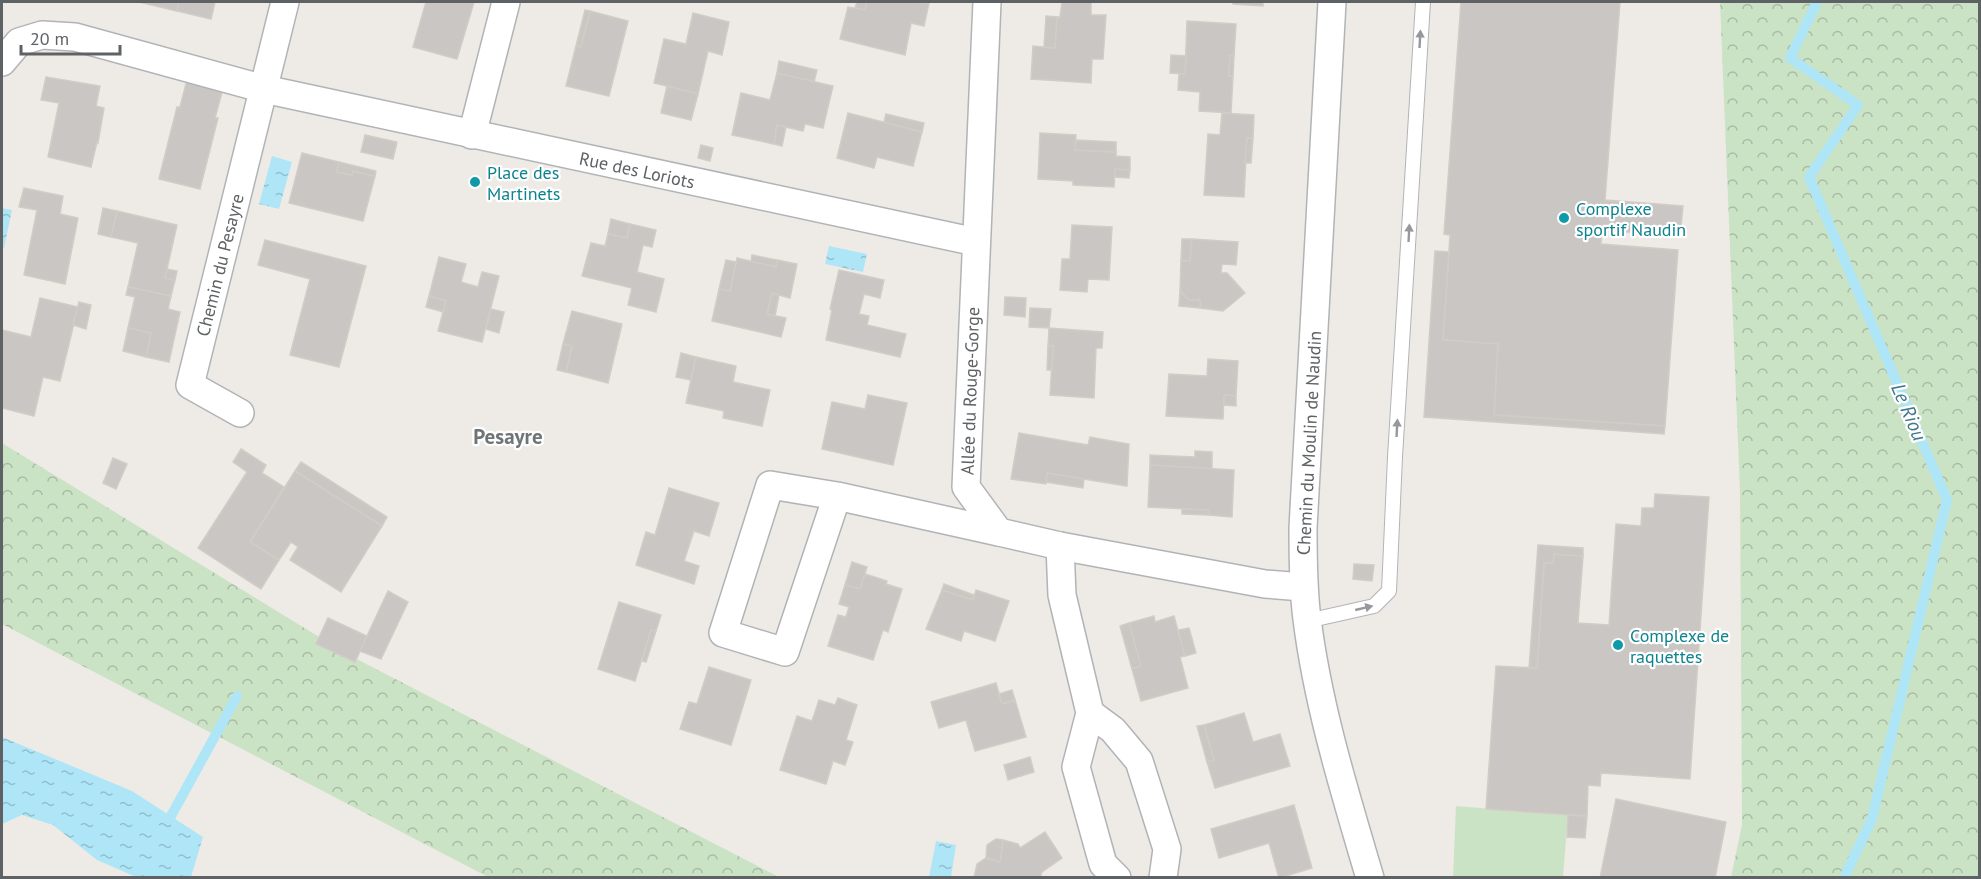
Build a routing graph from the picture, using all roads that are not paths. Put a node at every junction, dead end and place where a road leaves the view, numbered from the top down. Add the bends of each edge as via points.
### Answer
1 (285, 2) edge
2 (506, 2) edge
3 (987, 2) edge
4 (1332, 2) edge
5 (1423, 2) edge
6 (2, 62) edge
7 (264, 89) junction
8 (472, 135) junction
9 (976, 242) junction
10 (240, 413) dead end
11 (837, 496) junction
12 (999, 532) junction
13 (1060, 546) junction
14 (1304, 587) junction
15 (1307, 621) junction
16 (1090, 713) junction
17 (1117, 878) edge
18 (1162, 878) edge
19 (1370, 878) edge

1 - 7 street, Chemin du Pesayre
2 - 8 street
3 - 9 street, Allée du Rouge-Gorge
4 - 14 street, Chemin du Moulin de Naudin via 1303,528
15 -> 5 lane via 1374,606 1389,591
6 - 7 street via 19,42 42,35 75,37
7 - 8 street, Rue des Loriots
7 - 10 street, Chemin du Pesayre via 190,385
8 - 9 street, Rue des Loriots
9 - 12 street, Allée du Rouge-Gorge via 966,487
11 - 11 street via 770,485 723,633 785,652
11 - 12 street
12 - 13 street
13 - 14 street via 1265,584
13 - 16 street via 1062,595
14 - 15 street, Chemin du Moulin de Naudin
15 - 19 street, Chemin du Moulin de Naudin via 1328,731
16 - 17 street via 1076,767 1102,864
16 - 18 street via 1113,730 1139,761 1167,849

